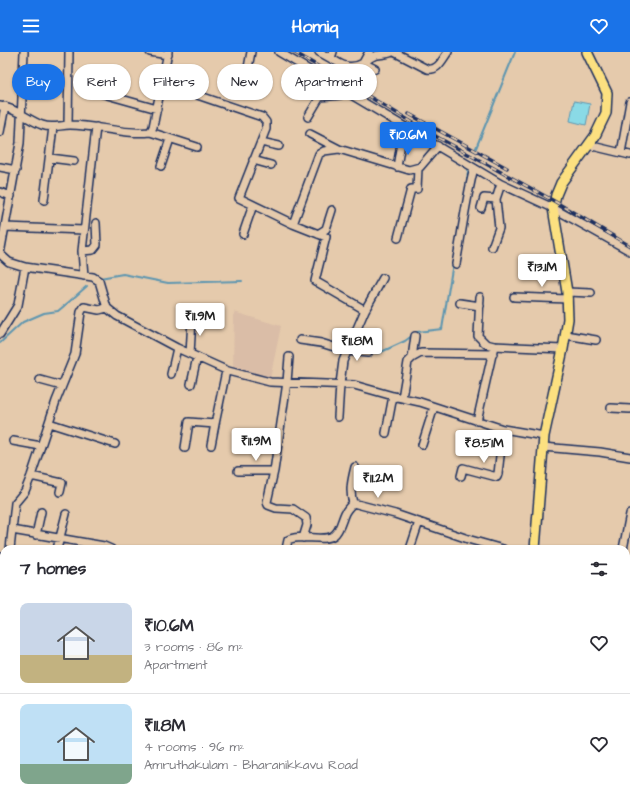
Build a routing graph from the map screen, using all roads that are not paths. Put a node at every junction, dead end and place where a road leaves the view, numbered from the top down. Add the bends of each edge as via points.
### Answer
1 (24, 52) edge
2 (69, 52) edge
3 (150, 52) edge
4 (252, 52) edge
5 (279, 52) edge
6 (319, 52) edge
7 (333, 52) edge
8 (369, 52) edge
9 (393, 52) edge
10 (448, 52) edge
11 (587, 52) edge
12 (168, 54) edge
13 (335, 61) junction
14 (363, 63) junction
15 (166, 64) edge
16 (249, 64) edge
17 (300, 64) edge
18 (209, 99) edge
19 (125, 100) edge
20 (159, 100) edge
21 (318, 100) edge
22 (361, 100) edge
23 (630, 102) edge
24 (2, 106) edge
25 (157, 109) junction
26 (21, 114) junction
27 (308, 117) dead end
28 (68, 125) junction
29 (52, 127) junction
30 (96, 127) junction
31 (0, 132) edge
32 (150, 132) junction
33 (310, 134) dead end
34 (170, 139) junction
35 (261, 142) junction
36 (401, 142) dead end
37 (588, 145) junction
38 (279, 146) dead end
39 (438, 146) junction
40 (197, 147) dead end
41 (339, 149) junction
42 (621, 153) junction
43 (630, 155) edge
44 (50, 158) junction
45 (253, 160) junction
46 (74, 161) dead end
47 (271, 165) dead end
48 (161, 166) dead end
49 (0, 167) edge
50 (397, 167) junction
51 (418, 168) junction
52 (474, 168) junction
53 (16, 170) junction
54 (501, 184) junction
55 (0, 192) edge
56 (11, 196) junction
57 (496, 199) junction
58 (44, 200) dead end
59 (253, 205) junction
60 (480, 208) dead end
61 (553, 208) junction
62 (332, 210) dead end
63 (96, 222) dead end
64 (293, 224) junction
65 (5, 227) junction
66 (84, 230) junction
67 (243, 234) dead end
68 (318, 234) junction
69 (398, 238) dead end
70 (492, 247) dead end
71 (82, 251) junction
72 (630, 251) edge
73 (0, 254) edge
74 (456, 264) dead end
75 (25, 267) junction
76 (84, 276) junction
77 (383, 278) dead end
78 (591, 293) dead end
79 (568, 295) junction
80 (480, 297) dead end
81 (514, 297) dead end
82 (460, 304) dead end
83 (480, 306) junction
84 (107, 308) junction
85 (364, 310) junction
86 (192, 319) dead end
87 (0, 334) edge
88 (566, 335) junction
89 (415, 336) dead end
90 (300, 340) dead end
91 (596, 340) dead end
92 (494, 346) junction
93 (177, 348) junction
94 (563, 349) junction
95 (347, 351) junction
96 (368, 353) dead end
97 (493, 354) junction
98 (193, 356) junction
99 (289, 357) dead end
100 (412, 358) junction
101 (226, 370) junction
102 (171, 374) dead end
103 (40, 380) dead end
104 (287, 382) junction
105 (191, 384) dead end
106 (340, 384) junction
107 (62, 386) junction
108 (393, 396) junction
109 (402, 398) junction
110 (434, 407) junction
111 (611, 408) dead end
112 (630, 410) edge
113 (338, 417) dead end
114 (477, 421) junction
115 (49, 423) junction
116 (215, 424) junction
117 (503, 429) junction
118 (386, 433) dead end
119 (544, 436) junction
120 (13, 441) dead end
121 (115, 444) dead end
122 (212, 445) dead end
123 (422, 445) dead end
124 (41, 446) junction
125 (543, 447) junction
126 (185, 448) dead end
127 (630, 457) edge
128 (355, 467) dead end
129 (238, 471) dead end
130 (274, 471) junction
131 (31, 476) junction
132 (461, 476) dead end
133 (60, 492) dead end
134 (353, 503) junction
135 (41, 512) dead end
136 (66, 514) dead end
137 (630, 514) edge
138 (419, 522) junction
139 (12, 530) junction
140 (36, 535) junction
141 (303, 538) junction
142 (60, 539) junction
143 (628, 541) edge
144 (10, 545) edge
145 (58, 545) edge
146 (91, 545) edge
147 (287, 545) edge
148 (411, 545) edge
149 (489, 545) edge
150 (535, 545) edge

1 - 26 street
2 - 28 street
3 - 12 street
4 - 16 street
5 - 17 street
6 - 13 street
7 - 13 street via 331,58
8 - 14 street
9 - 10 street via 432,70 437,68
9 - 14 street via 372,56
11 - 37 main road via 607,94 606,112
12 - 15 street
13 - 14 street via 351,68
18 - 35 street via 262,117 266,122 266,129
19 - 25 street
20 - 25 street
21 - 27 street
22 - 39 street
23 - 42 street
24 - 26 street
24 - 31 street
25 - 32 street
26 - 29 street via 44,126
26 - 53 street
28 - 29 street
28 - 30 street
29 - 44 street
30 - 32 street via 138,134
30 - 66 street
32 - 34 street
33 - 41 street
34 - 40 street
34 - 48 street
35 - 38 street
35 - 45 street
36 - 50 street
37 - 42 street
37 - 61 main road via 561,183
39 - 51 street
39 - 52 street
41 - 50 street
41 - 64 street via 319,154
42 - 43 street
44 - 46 street
44 - 58 street
45 - 47 street
45 - 59 street via 239,198
49 - 53 street
50 - 51 street via 409,170
51 - 69 street via 417,189 411,189
52 - 54 street
52 - 74 street via 468,189
53 - 56 street
54 - 57 street
54 - 61 street
55 - 56 street
56 - 65 street
57 - 60 street via 484,198
57 - 70 street via 499,228
59 - 64 street
59 - 67 street
61 - 72 street
61 - 79 main road
62 - 68 street via 326,229
63 - 71 street via 97,245 93,250
64 - 68 street
65 - 66 street
65 - 73 street
66 - 71 street
68 - 85 street via 326,237 315,281
71 - 76 street
73 - 75 street via 9,262
75 - 76 street
75 - 87 street via 18,304
76 - 84 street via 92,277 98,282
77 - 85 street
78 - 79 street
79 - 81 street
79 - 88 main road
80 - 83 street
82 - 83 street
83 - 92 street via 478,336 486,344
84 - 93 street
84 - 107 street via 99,310 84,307 81,312 74,354
85 - 95 street
86 - 98 street
88 - 91 street
88 - 94 main road
89 - 100 street
90 - 95 street
92 - 94 street
92 - 97 street
93 - 98 street
93 - 102 street
94 - 119 main road
95 - 96 street
95 - 106 street
97 - 100 street via 421,353
97 - 114 street
98 - 101 street
98 - 105 street
99 - 104 street
100 - 109 street via 408,362
101 - 104 street via 270,382
101 - 116 street
103 - 107 street
104 - 106 street
104 - 130 street
106 - 108 street via 354,385
106 - 113 street
107 - 115 street
108 - 109 street
108 - 118 street
109 - 110 street
110 - 114 street
110 - 123 street
111 - 112 street
114 - 117 street
115 - 121 street
115 - 124 street
116 - 122 street
116 - 126 street via 190,422
117 - 119 street
117 - 132 street via 497,477 463,468
119 - 125 main road
120 - 124 street
124 - 131 street
125 - 127 street
125 - 150 main road
128 - 134 street via 351,495
129 - 130 street
130 - 141 street via 268,505 293,509 306,518 307,525
131 - 133 street via 62,483
131 - 139 street via 25,491 15,503
134 - 138 street
134 - 141 street via 345,513 336,535
135 - 140 street
136 - 142 street
137 - 143 street
138 - 148 street
138 - 149 street
139 - 140 street
139 - 144 street
140 - 142 street
141 - 147 street via 293,537 288,540
142 - 145 street
142 - 146 street

